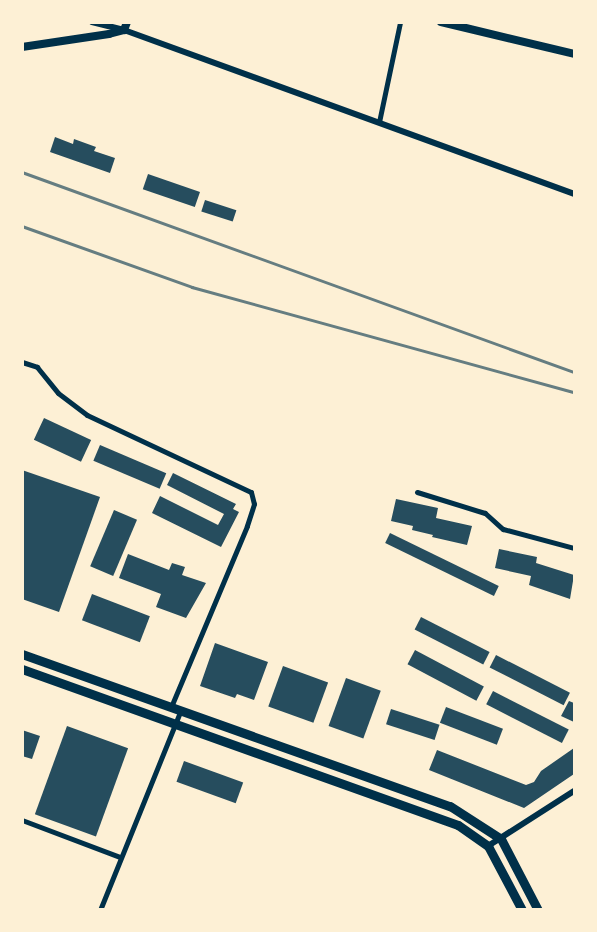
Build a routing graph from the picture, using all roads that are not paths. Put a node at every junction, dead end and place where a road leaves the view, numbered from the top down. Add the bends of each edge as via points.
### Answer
1 (92, 22) edge
2 (400, 22) edge
3 (440, 22) edge
4 (126, 26) edge
5 (22, 46) edge
6 (574, 54) edge
7 (379, 122) junction
8 (574, 194) edge
9 (22, 362) edge
10 (418, 492) dead end
11 (574, 548) edge
12 (22, 654) edge
13 (22, 669) edge
14 (171, 707) junction
15 (181, 710) junction
16 (173, 725) junction
17 (574, 791) edge
18 (22, 820) edge
19 (501, 839) junction
20 (488, 846) junction
21 (120, 857) junction
22 (100, 910) edge
23 (522, 910) edge
24 (538, 910) edge

1 - 4 street
2 - 7 street
3 - 6 main road
4 - 5 main road
4 - 7 street
7 - 8 street
9 - 14 street via 37,367 58,393 87,415 251,492 254,504 247,526
10 - 11 street via 485,513 503,529
12 - 14 main road
13 - 16 main road
14 - 15 main road
15 - 16 street
15 - 19 main road via 450,806
16 - 20 main road via 431,814 458,825
16 - 21 street
17 - 19 street
18 - 21 street
19 - 20 street
19 - 24 main road
20 - 23 main road
21 - 22 street

